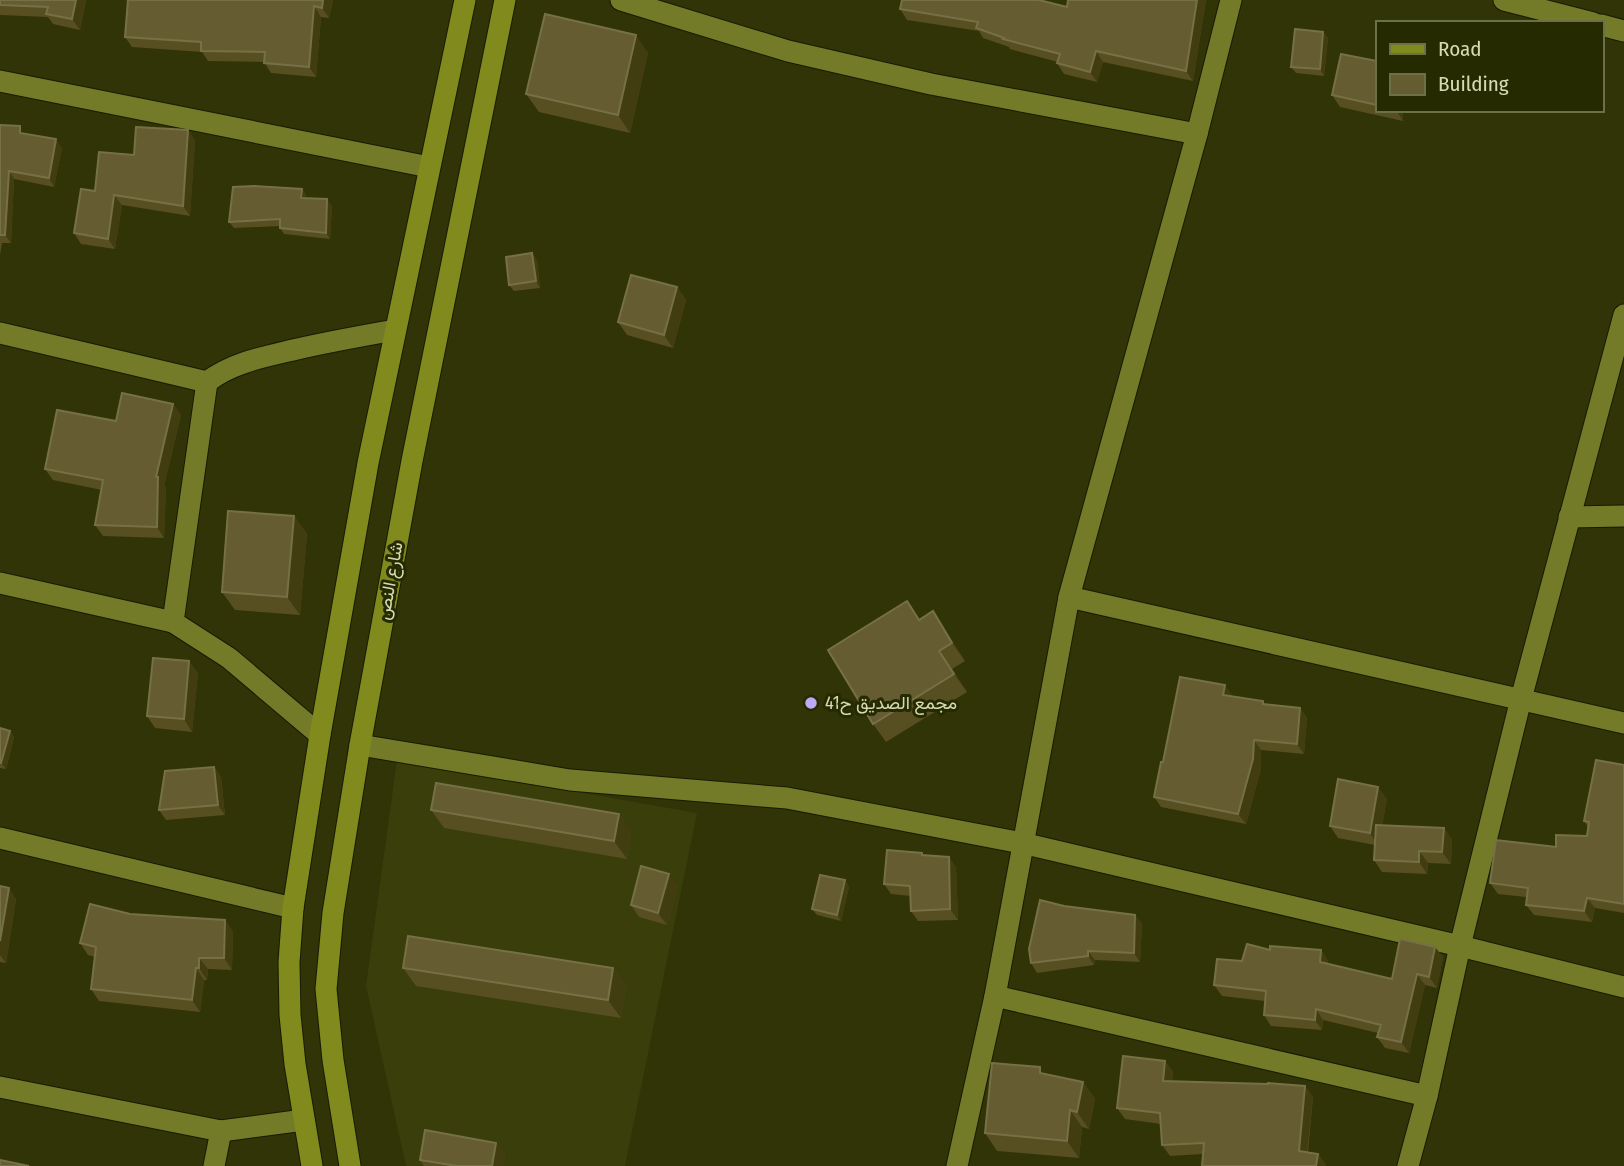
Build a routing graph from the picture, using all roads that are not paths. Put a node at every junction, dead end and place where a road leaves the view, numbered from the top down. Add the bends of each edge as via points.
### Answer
1 (465, 0) edge
2 (505, 0) edge
3 (621, 0) edge
4 (1231, 0) edge
5 (1504, 0) edge
6 (1586, 21) edge
7 (1603, 25) edge
8 (1624, 30) edge
9 (0, 81) edge
10 (1197, 134) junction
11 (429, 167) junction
12 (1624, 315) edge
13 (395, 330) junction
14 (0, 333) edge
15 (207, 382) junction
16 (1624, 516) edge
17 (1570, 517) junction
18 (0, 583) edge
19 (1069, 597) junction
20 (173, 622) junction
21 (1521, 699) junction
22 (1624, 723) edge
23 (320, 735) junction
24 (360, 744) junction
25 (0, 838) edge
26 (1023, 843) junction
27 (293, 908) junction
28 (1460, 946) junction
29 (1624, 987) edge
30 (995, 996) junction
31 (0, 1087) edge
32 (1427, 1096) junction
33 (304, 1120) junction
34 (220, 1131) junction
35 (215, 1166) edge
36 (312, 1166) edge
37 (350, 1166) edge
38 (957, 1166) edge
39 (1408, 1166) edge

1 - 11 main road
2 - 24 main road, شارع النص
3 - 10 street via 788,51 918,81
4 - 10 street
5 - 6 street
7 - 8 street
9 - 11 street
10 - 19 street
11 - 13 main road
12 - 17 street
13 - 15 street via 256,358
13 - 23 main road
14 - 15 street
15 - 20 street
16 - 17 street
17 - 21 street
18 - 20 street
19 - 21 street
19 - 26 street
20 - 23 street via 229,657
21 - 22 street
21 - 28 street
23 - 27 main road
24 - 26 street via 570,780 787,798
24 - 37 main road, شارع النص via 333,913 326,989
25 - 27 street
26 - 28 street
26 - 30 street
27 - 33 main road via 290,1015
28 - 29 street
28 - 32 street
30 - 32 street
30 - 38 street
31 - 34 street
32 - 39 street
33 - 34 street
33 - 36 main road
34 - 35 street

